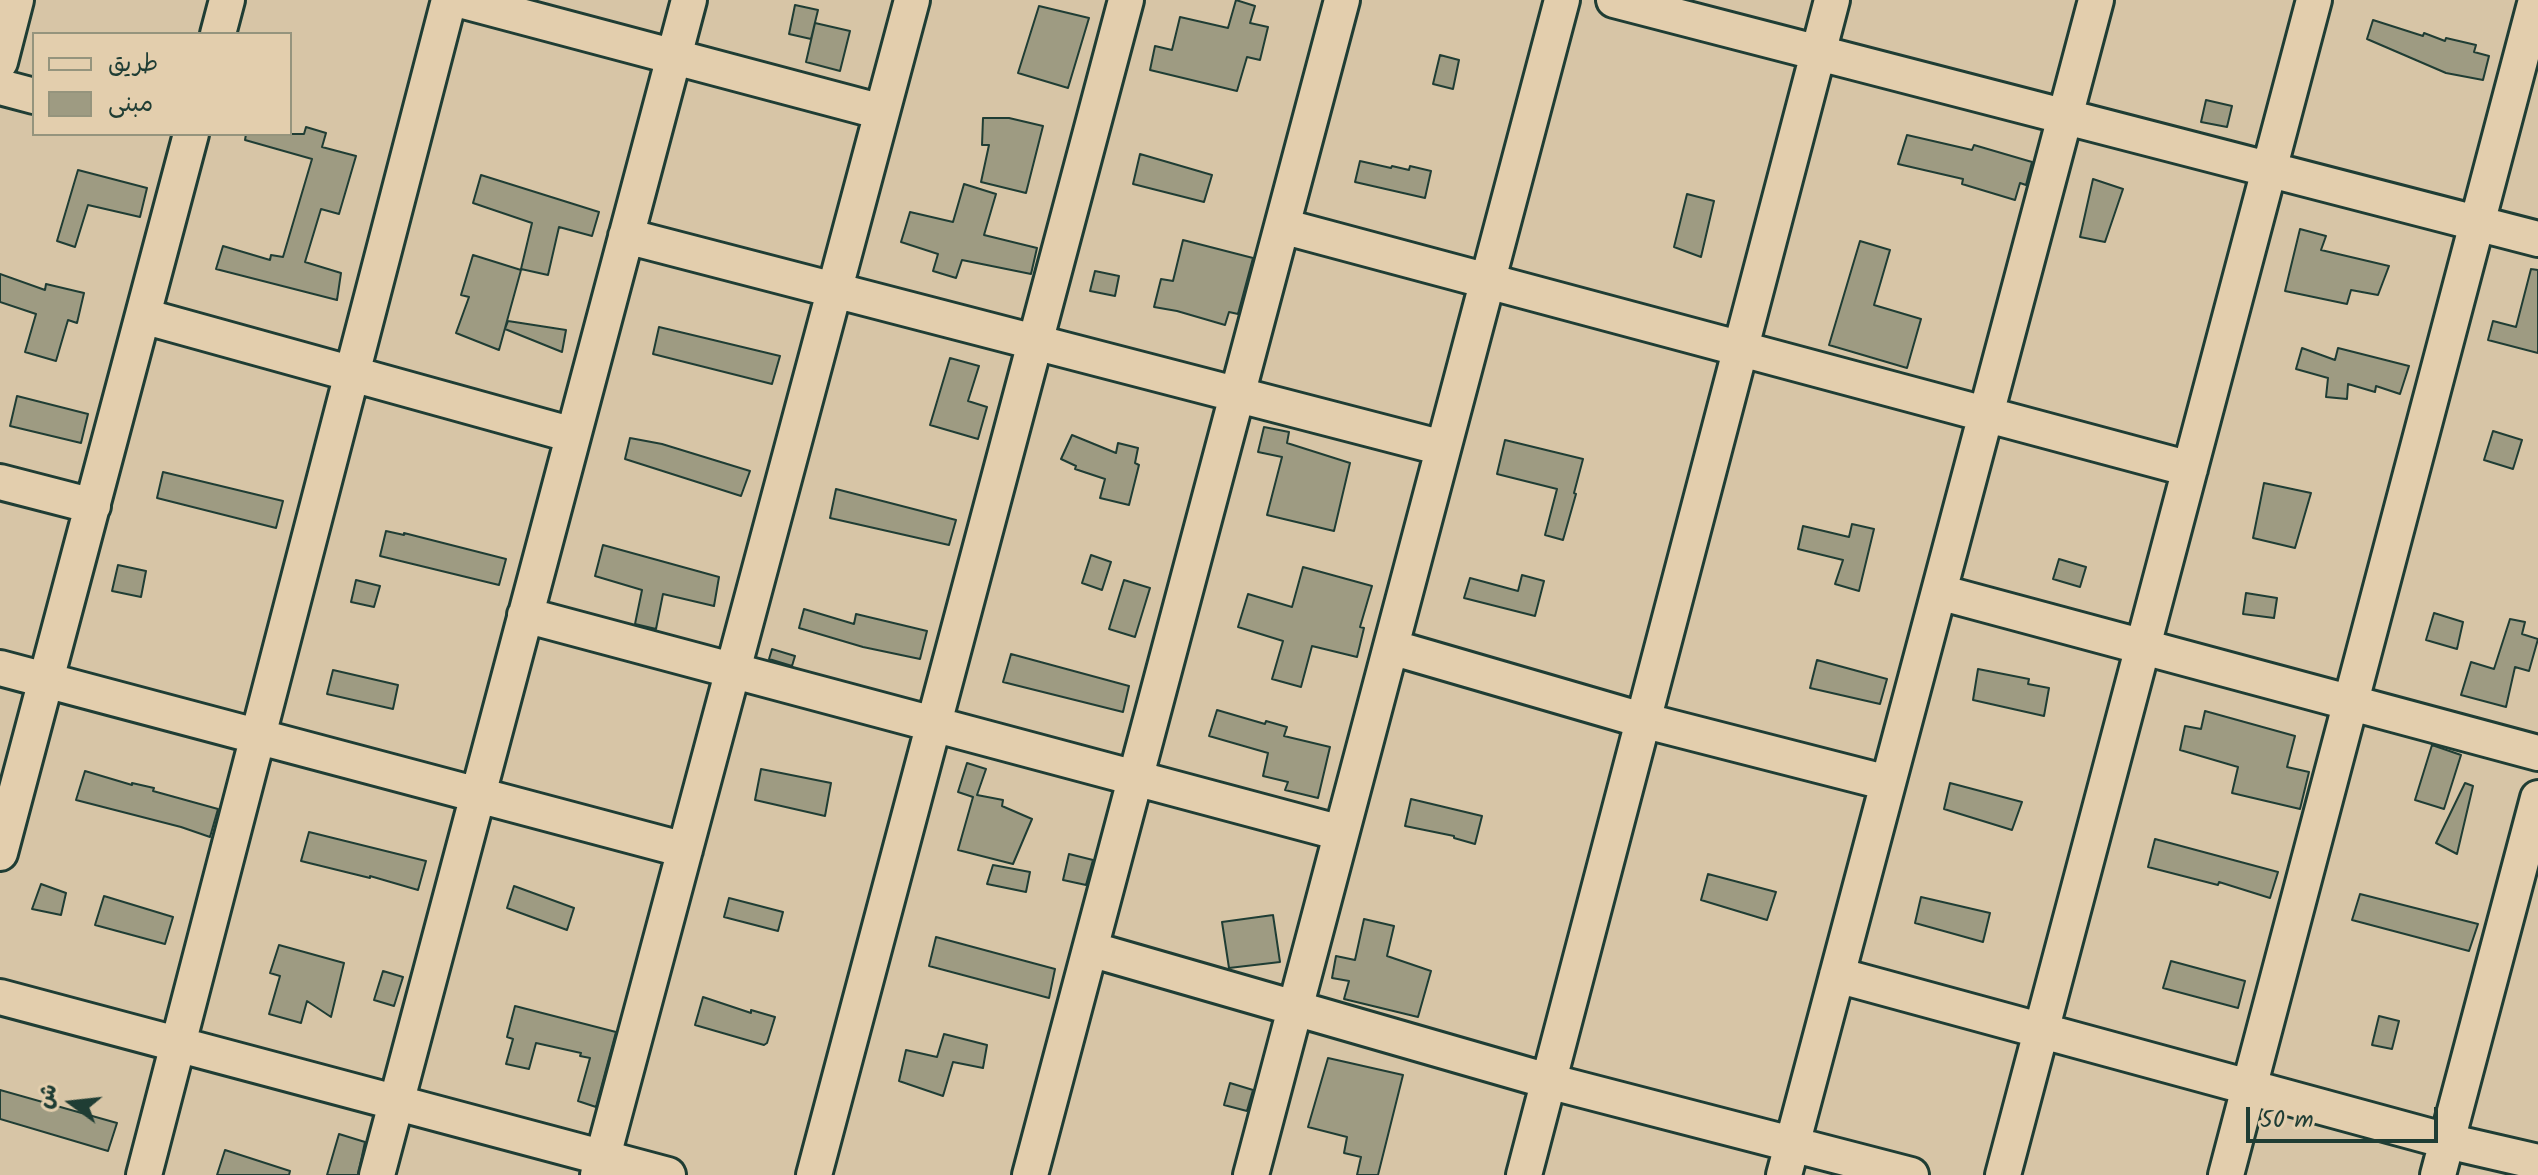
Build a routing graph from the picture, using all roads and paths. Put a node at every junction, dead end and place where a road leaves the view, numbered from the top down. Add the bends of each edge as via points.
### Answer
1 (16, 0) edge
2 (227, 0) edge
3 (449, 0) edge
4 (460, 0) edge
5 (689, 0) edge
6 (912, 0) edge
7 (1126, 0) edge
8 (1342, 0) edge
9 (1562, 0) edge
10 (1614, 0) edge
11 (1832, 0) edge
12 (2096, 0) edge
13 (2314, 0) edge
14 (2536, 0) edge
15 (219, 32) edge
16 (1818, 55) junction
17 (674, 57) junction
18 (0, 62) edge
19 (0, 87) edge
20 (32, 95) edge
21 (882, 112) junction
22 (2065, 116) junction
23 (183, 136) edge
24 (2269, 169) junction
25 (2478, 223) junction
26 (1282, 226) junction
27 (626, 236) junction
28 (2538, 239) edge
29 (1487, 281) junction
30 (834, 290) junction
31 (143, 316) junction
32 (1035, 342) junction
33 (1739, 348) junction
34 (352, 373) junction
35 (1238, 394) junction
36 (1986, 415) junction
37 (573, 435) junction
38 (1443, 448) junction
39 (2190, 469) junction
40 (0, 482) edge
41 (93, 506) junction
42 (1939, 592) junction
43 (525, 615) junction
44 (1391, 647) junction
45 (2143, 647) junction
46 (0, 668) edge
47 (732, 671) junction
48 (46, 681) junction
49 (2351, 702) junction
50 (1642, 720) junction
51 (934, 725) junction
52 (258, 737) junction
53 (2538, 753) edge
54 (1135, 780) junction
55 (1888, 783) junction
56 (478, 795) junction
57 (2538, 798) edge
58 (1341, 833) junction
59 (685, 850) junction
60 (0, 853) edge
61 (1090, 949) junction
62 (1837, 975) junction
63 (0, 997) edge
64 (1295, 1009) junction
65 (2041, 1031) junction
66 (178, 1045) junction
67 (1548, 1081) junction
68 (2249, 1087) junction
69 (396, 1102) junction
70 (2447, 1141) junction
71 (1788, 1160) edge
72 (2538, 1162) edge
73 (600, 1166) edge
74 (144, 1175) edge
75 (377, 1175) edge
76 (668, 1175) edge
77 (814, 1175) edge
78 (1030, 1175) edge
79 (1251, 1175) edge
80 (1524, 1175) edge
81 (1911, 1175) edge
82 (2003, 1175) edge
83 (2226, 1175) edge
84 (2438, 1175) edge

1 - 18 street
2 - 15 street
3 - 34 street
4 - 17 street
5 - 17 street
6 - 21 street
7 - 32 street
8 - 26 street
9 - 29 street
10 - 16 street
11 - 16 street
12 - 22 street
13 - 24 street
14 - 25 street
16 - 22 street
16 - 33 street
17 - 21 street
17 - 27 street
19 - 20 street
21 - 30 street
22 - 24 street
22 - 36 street
23 - 31 street
24 - 25 street
24 - 39 street
25 - 28 street
25 - 49 street
26 - 29 street
26 - 35 street
27 - 30 street
27 - 37 street
29 - 33 street
29 - 38 street
30 - 32 street
30 - 47 street
31 - 34 street
31 - 41 street
32 - 35 street
32 - 51 street
33 - 36 street
33 - 50 street
34 - 37 street
34 - 52 street
35 - 38 street
35 - 54 street
36 - 39 street
36 - 42 street
37 - 43 street
38 - 44 street
39 - 45 street
40 - 41 street
41 - 48 street
42 - 45 street
42 - 55 street
43 - 47 street
43 - 56 street
44 - 50 street
44 - 58 street
45 - 49 street
45 - 65 street
46 - 48 street
47 - 51 street
47 - 59 street
48 - 52 street
48 - 60 street
49 - 53 street
49 - 68 street
50 - 55 street
50 - 67 street
51 - 54 street
51 - 77 street
52 - 56 street
52 - 66 street
54 - 58 street
54 - 61 street
55 - 62 street
56 - 59 street
56 - 69 street
57 - 70 street
58 - 64 street
59 - 73 street
61 - 64 street
61 - 78 street
62 - 65 street
62 - 71 street
63 - 66 street
64 - 67 street
64 - 79 street
65 - 68 street
65 - 82 street
66 - 69 street
66 - 74 street
67 - 71 street
67 - 80 street
68 - 70 street
68 - 83 street
69 - 73 street
69 - 75 street
70 - 72 street
70 - 84 street
71 - 81 street
73 - 76 street

